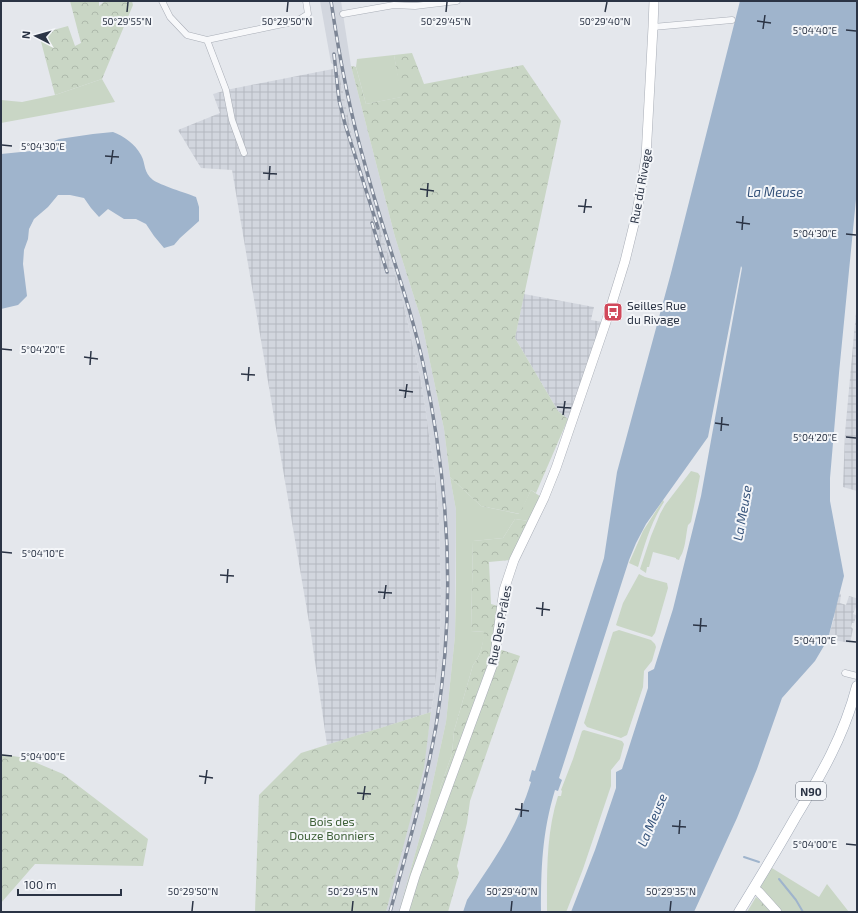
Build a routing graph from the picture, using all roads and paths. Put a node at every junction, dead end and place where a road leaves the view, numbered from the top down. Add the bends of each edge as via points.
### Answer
1 (162, 1) edge
2 (306, 1) edge
3 (457, 1) edge
4 (654, 1) edge
5 (394, 3) edge
6 (343, 14) dead end
7 (732, 20) dead end
8 (654, 27) junction
9 (207, 40) junction
10 (244, 153) dead end
11 (600, 341) joint
12 (845, 673) dead end
13 (857, 676) edge
14 (857, 688) edge
15 (754, 888) junction
16 (404, 912) edge
17 (739, 912) edge
18 (777, 912) edge

1 - 9 street via 170,17 188,35
2 - 9 street via 308,14 297,21
3 - 5 street via 415,6
4 - 8 street, Rue du Rivage
5 - 6 street
7 - 8 street
8 - 11 street, Rue du Rivage via 646,157 637,212 625,262
9 - 10 street via 226,90 232,120
11 - 16 street, Rue Des Prâles via 546,492 514,560 504,590 494,661
12 - 13 street
14 - 15 main road, N90 via 834,751
15 - 17 main road, N90
15 - 18 street

